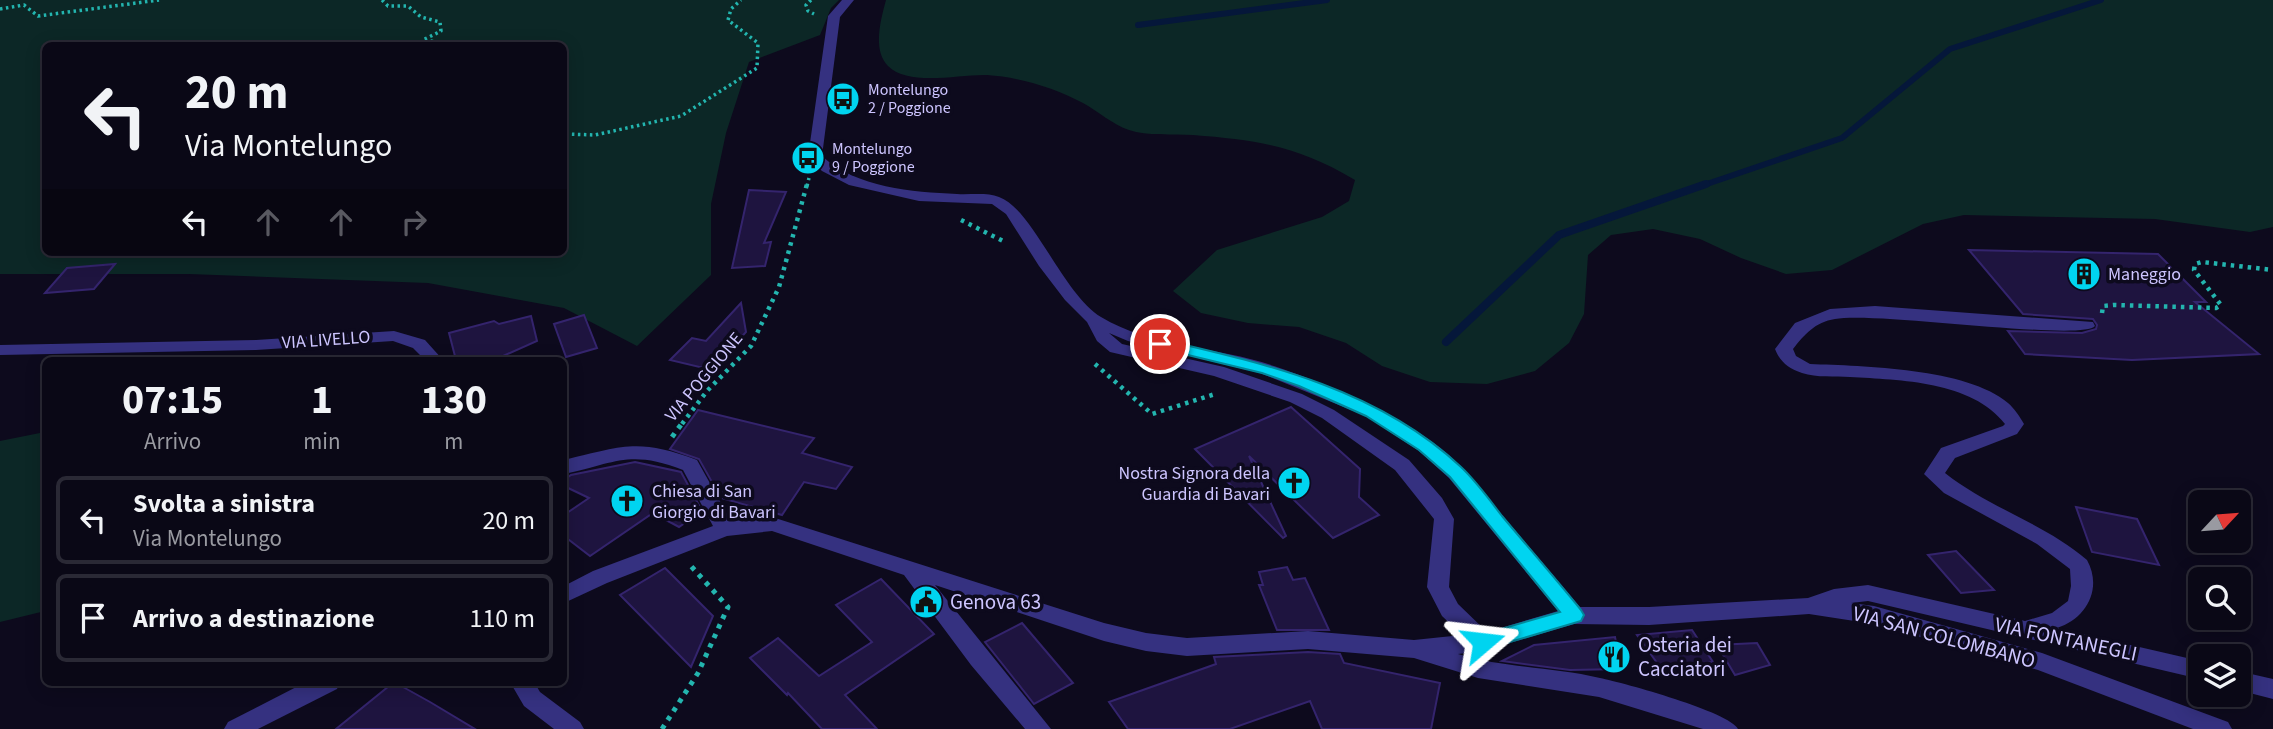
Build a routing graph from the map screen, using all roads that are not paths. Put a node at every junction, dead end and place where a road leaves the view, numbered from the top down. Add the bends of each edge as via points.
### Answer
1 (848, 0) edge
2 (1094, 320) junction
3 (2087, 326) road end
4 (0, 350) edge
5 (431, 357) edge
6 (567, 466) edge
7 (725, 529) junction
8 (913, 572) junction
9 (567, 594) edge
10 (1809, 606) junction
11 (1574, 615) junction
12 (2023, 630) junction
13 (1483, 642) junction
14 (1414, 649) junction
15 (2188, 667) edge
16 (2251, 683) edge
17 (321, 686) edge
18 (524, 686) edge
19 (2273, 689) edge
20 (236, 729) edge
21 (572, 729) edge
22 (1039, 729) edge
23 (1726, 729) edge
24 (2220, 729) edge

1 - 2 street via 834,16 815,157 854,182 919,197 995,200 1012,211 1045,263
2 - 11 street via 1133,338 1266,369 1372,412 1426,446 1456,473
2 - 13 street via 1116,348 1219,371 1296,398 1328,414 1402,465 1444,519 1438,587 1450,610
3 - 12 street via 1875,311 1830,314 1801,327 1784,349 1796,365 1808,369 1954,384 1989,399 2011,416 2015,424 2010,430 1948,453 1934,474 1948,487 2047,538 2080,566 2078,605 2059,619
4 - 5 street, VIA LIVELLO via 394,337 419,344
6 - 7 street via 628,451 659,453 690,465
7 - 8 street via 772,524
7 - 9 street
8 - 14 street via 1146,642 1187,647 1308,640
8 - 22 street
10 - 11 street, VIA SAN COLOMBANO via 1649,616
10 - 12 street, VIA FONTANEGLI via 1868,593
10 - 24 street, VIA SAN COLOMBANO via 1874,615 2042,662
11 - 13 street, VIA SAN COLOMBANO
12 - 15 street, VIA FONTANEGLI
13 - 14 street, VIA SAN COLOMBANO
14 - 23 street via 1478,669 1599,687
16 - 19 street
17 - 20 street
18 - 21 street via 532,699

